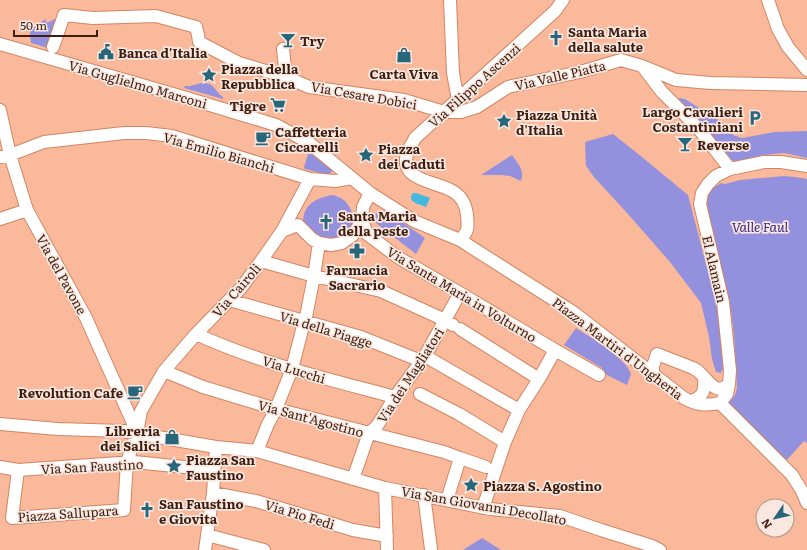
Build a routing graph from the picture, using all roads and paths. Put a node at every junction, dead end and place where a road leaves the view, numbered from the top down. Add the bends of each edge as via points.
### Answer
1 (450, 0) edge
2 (564, 0) edge
3 (768, 0) edge
4 (0, 44) edge
5 (53, 47) dead end
6 (283, 49) dead end
7 (642, 66) junction
8 (807, 70) edge
9 (286, 77) junction
10 (807, 85) edge
11 (458, 100) junction
12 (0, 110) edge
13 (444, 112) junction
14 (5, 156) edge
15 (807, 166) edge
16 (730, 169) junction
17 (352, 178) junction
18 (310, 179) junction
19 (370, 193) junction
20 (27, 210) junction
21 (0, 219) edge
22 (362, 220) junction
23 (282, 231) junction
24 (460, 240) junction
25 (319, 243) junction
26 (261, 261) junction
27 (314, 276) junction
28 (460, 293) junction
29 (229, 300) junction
30 (453, 325) junction
31 (304, 326) junction
32 (196, 334) junction
33 (555, 350) junction
34 (423, 358) junction
35 (292, 369) junction
36 (164, 371) junction
37 (653, 374) junction
38 (599, 375) dead end
39 (704, 377) junction
40 (539, 379) junction
41 (729, 384) junction
42 (412, 389) junction
43 (395, 397) junction
44 (691, 401) junction
45 (720, 403) junction
46 (276, 409) junction
47 (519, 410) junction
48 (0, 424) edge
49 (137, 433) junction
50 (369, 433) junction
51 (505, 442) junction
52 (216, 446) junction
53 (257, 451) junction
54 (460, 458) junction
55 (128, 462) junction
56 (0, 467) edge
57 (486, 467) dead end
58 (18, 470) junction
59 (214, 470) junction
60 (353, 479) junction
61 (385, 488) junction
62 (214, 492) junction
63 (805, 492) edge
64 (424, 495) junction
65 (447, 500) junction
66 (807, 503) edge
67 (484, 508) junction
68 (207, 535) junction
69 (387, 536) junction
70 (431, 549) dead end
71 (206, 550) edge
72 (264, 550) edge
73 (387, 550) edge
74 (660, 550) edge

1 - 11 street via 453,73
2 - 11 street, Via Filippo Ascenzi
3 - 8 street via 778,29 788,47
4 - 17 street, Via Guglielmo Marconi via 276,125 308,142
5 - 9 street, Via Cesare Dobici via 64,15 93,18 156,16 196,27 199,42 239,63
6 - 9 street
7 - 10 street, Via Valle Piatta via 676,80
7 - 13 street, Via Valle Piatta via 621,60 580,72 508,87 477,107 460,112
7 - 16 street via 662,92 698,128
9 - 13 street, Via Cesare Dobici via 309,87 404,100
11 - 13 street, Via Filippo Ascenzi
12 - 14 street, Via del Pavone
13 - 24 street, Via Filippo Ascenzi via 415,138 406,162 414,175 454,191 463,200 468,228
14 - 18 street, Via Emilio Bianchi via 44,142 146,133 172,136
14 - 20 street, Via del Pavone
15 - 16 street, El Alamain via 764,162
16 - 41 street, El Alamain via 716,176 708,184 702,193 700,204 723,302 730,370
17 - 18 street via 334,181
17 - 19 street
18 - 23 street, Via Cairoli
19 - 22 street via 363,207
19 - 24 street via 414,221
20 - 21 street
20 - 49 street, Via del Pavone via 86,318
22 - 25 street via 353,235 342,243
22 - 28 street, Via Santa Maria in Volturno via 367,234 399,258
23 - 25 street via 298,225
23 - 26 street, Via Cairoli
24 - 37 street, Piazza Martiri d'Ungheria via 573,312
25 - 27 street
26 - 27 street
26 - 29 street, Via Cairoli
27 - 30 street via 381,291
27 - 31 street
28 - 30 street, Via dei Magliatori
28 - 33 street, Via Santa Maria in Volturno
29 - 31 street, Via della Piagge
29 - 32 street, Via Cairoli
30 - 34 street, Via dei Magliatori
30 - 40 street
31 - 34 street, Via della Piagge via 361,338
31 - 35 street
32 - 35 street, Via Lucchi via 222,346
32 - 36 street, Via Cairoli
33 - 38 street, Via Santa Maria in Volturno
33 - 40 street
34 - 42 street, Via dei Magliatori
34 - 47 street, Via della Piagge
35 - 43 street, Via Lucchi
35 - 46 street
36 - 46 street, Via Sant'Agostino via 203,387
36 - 49 street, Via Cairoli via 141,411
37 - 39 street via 657,354 693,368
37 - 44 street, Piazza Martiri d'Ungheria
39 - 41 street via 715,388 720,389
39 - 44 street via 704,392
40 - 47 street
41 - 45 street via 727,394
42 - 43 street, Via dei Magliatori
42 - 51 street
43 - 50 street, Via dei Magliatori via 377,426
44 - 45 street, Piazza Martiri d'Ungheria via 701,405
45 - 63 street via 792,475
46 - 50 street, Via Sant'Agostino
46 - 53 street
47 - 51 street
48 - 49 street
49 - 52 street
49 - 55 street
50 - 54 street, Via Sant'Agostino
50 - 60 street, Via dei Magliatori
51 - 67 street
52 - 53 street, Via San Giovanni Decollato
52 - 59 street
53 - 60 street, Via San Giovanni Decollato
54 - 57 street, Via Sant'Agostino
54 - 65 street
55 - 58 street, Via San Faustino
55 - 58 street, Piazza Sallupara via 124,510 12,518
55 - 59 street, Via San Faustino
56 - 58 street, Via San Faustino
59 - 62 street
60 - 61 street, Via San Giovanni Decollato
61 - 64 street, Via San Giovanni Decollato
61 - 69 street
62 - 68 street
62 - 69 street, Via Pio Fedi via 256,501 353,530
63 - 66 street
64 - 65 street, Via San Giovanni Decollato
64 - 70 street
65 - 67 street, Via San Giovanni Decollato
67 - 74 street, Via San Giovanni Decollato via 560,516
68 - 71 street
68 - 72 street
69 - 73 street

